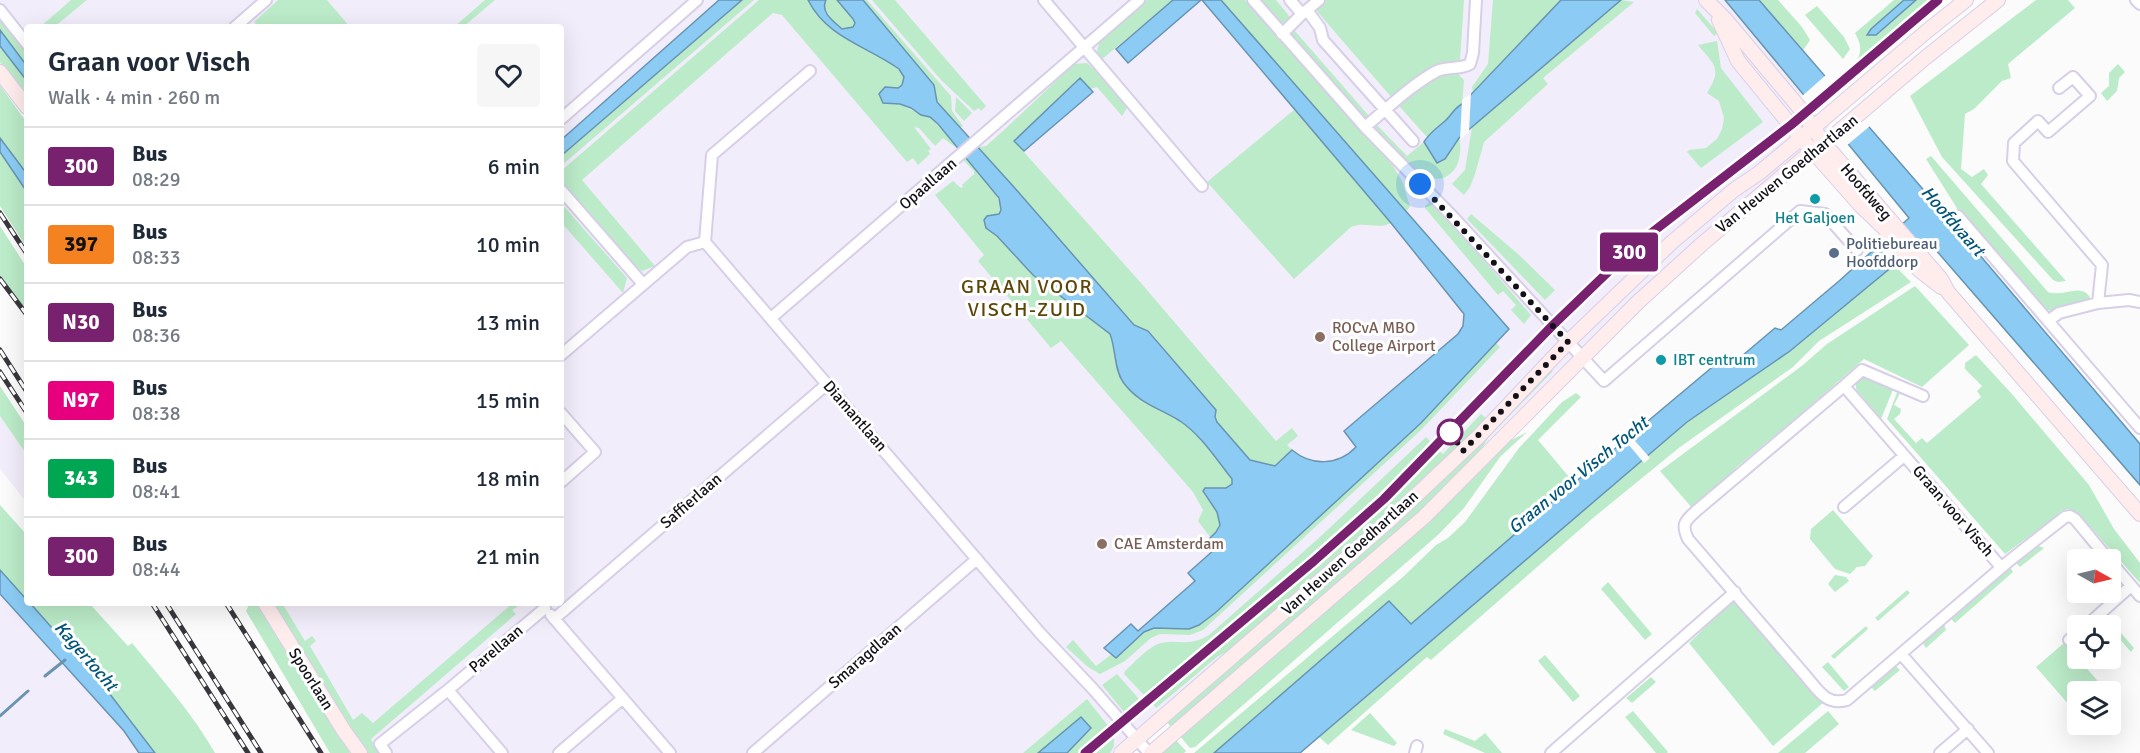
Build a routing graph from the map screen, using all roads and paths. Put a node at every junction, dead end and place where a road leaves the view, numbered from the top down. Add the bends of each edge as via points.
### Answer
1 (266, 0) edge
2 (697, 0) edge
3 (1044, 0) edge
4 (1139, 0) edge
5 (1253, 0) edge
6 (1290, 0) edge
7 (1319, 0) edge
8 (1476, 0) edge
9 (1966, 0) edge
10 (1998, 0) edge
11 (2136, 0) edge
12 (2140, 4) edge
13 (1710, 5) edge
14 (0, 10) edge
15 (1304, 12) junction
16 (238, 24) edge
17 (1282, 34) junction
18 (24, 40) edge
19 (1084, 49) junction
20 (810, 71) dead end
21 (0, 72) edge
22 (2059, 87) dead end
23 (24, 103) edge
24 (1385, 111) junction
25 (564, 116) edge
26 (1816, 125) junction
27 (1365, 127) junction
28 (1801, 138) junction
29 (1413, 141) dead end
30 (1823, 144) junction
31 (1202, 186) dead end
32 (564, 193) edge
33 (1958, 216) dead end
34 (705, 242) junction
35 (1857, 250) dead end
36 (643, 284) junction
37 (2140, 302) edge
38 (2098, 303) junction
39 (771, 318) junction
40 (2048, 321) junction
41 (1568, 342) junction
42 (564, 352) edge
43 (1582, 357) junction
44 (827, 384) junction
45 (1844, 386) junction
46 (1923, 396) dead end
47 (564, 416) edge
48 (2140, 428) edge
49 (1904, 456) junction
50 (564, 479) edge
51 (1844, 507) dead end
52 (2135, 509) edge
53 (2140, 520) edge
54 (2100, 549) edge
55 (977, 559) junction
56 (2001, 567) junction
57 (2121, 574) edge
58 (2131, 586) junction
59 (1735, 592) junction
60 (2140, 596) edge
61 (267, 606) edge
62 (542, 606) edge
63 (544, 606) edge
64 (2098, 615) edge
65 (554, 619) junction
66 (1901, 654) junction
67 (448, 690) junction
68 (623, 698) junction
69 (1968, 729) junction
70 (1137, 739) junction
71 (360, 753) edge
72 (386, 753) edge
73 (502, 753) edge
74 (559, 753) edge
75 (670, 753) edge
76 (753, 753) edge
77 (1121, 753) edge
78 (1150, 753) edge
79 (1551, 753) edge
80 (1940, 753) edge
81 (1988, 753) edge

1 - 16 street
2 - 25 street
3 - 19 street
4 - 19 street, Opaallaan
5 - 17 street
6 - 15 street
7 - 15 street
8 - 24 street via 1470,64 1441,69
9 - 26 main road, Van Heuven Goedhartlaan
10 - 30 main road, Van Heuven Goedhartlaan
11 - 12 street
13 - 26 main road, Hoofdweg
13 - 28 main road, Hoofdweg via 1738,62
14 - 18 street
15 - 17 street
15 - 24 street via 1320,28 1323,40
17 - 27 street
19 - 31 street
19 - 39 street, Opaallaan
20 - 34 street via 712,155
21 - 23 main road
22 - 38 street via 2073,77 2090,96 2048,132 2038,121 2014,143 2013,161 2102,265
24 - 27 street
24 - 29 street
26 - 28 main road, Van Heuven Goedhartlaan
26 - 30 main road, Hoofdweg
27 - 41 street
28 - 30 main road, Hoofdweg
28 - 41 main road, Van Heuven Goedhartlaan via 1680,236
30 - 43 main road, Van Heuven Goedhartlaan via 1702,244
30 - 52 main road, Hoofdweg via 1916,258 1941,279 1948,292
32 - 36 street
33 - 40 street
34 - 36 street via 687,247
34 - 39 street, Diamantlaan
35 - 43 street via 1825,214 1800,212 1604,381
36 - 42 street
37 - 38 street
38 - 40 street via 2059,313
39 - 44 street, Diamantlaan
40 - 48 street
41 - 43 street
41 - 70 main road, Van Heuven Goedhartlaan via 1478,437 1390,520
43 - 78 main road, Van Heuven Goedhartlaan via 1424,517
44 - 55 street, Diamantlaan
44 - 65 street, Saffierlaan
45 - 46 street, Graan voor Visch via 1862,370
45 - 49 street, Graan voor Visch
45 - 59 street, Graan voor Visch via 1686,520 1684,530 1688,539
47 - 50 street via 595,452
49 - 51 street, Graan voor Visch
49 - 56 street, Graan voor Visch
52 - 53 main road, Hoofdweg
54 - 56 street, Graan voor Visch via 2070,516
55 - 70 street, Diamantlaan
55 - 76 street, Smaragdlaan
56 - 66 street, Graan voor Visch
57 - 58 street, Graan voor Visch
58 - 60 street, Graan voor Visch
58 - 64 street
59 - 66 street, Graan voor Visch via 1829,700 1847,700
59 - 79 street
61 - 71 main road, Spoorlaan
62 - 67 street, Parellaan
63 - 65 street, Parellaan
65 - 68 street, Parellaan
66 - 69 street
67 - 72 street, Parellaan via 380,744
67 - 73 street
68 - 74 street
68 - 75 street, Parellaan
69 - 80 street
69 - 81 street
70 - 77 main road, Van Heuven Goedhartlaan
70 - 78 street, Diamantlaan

